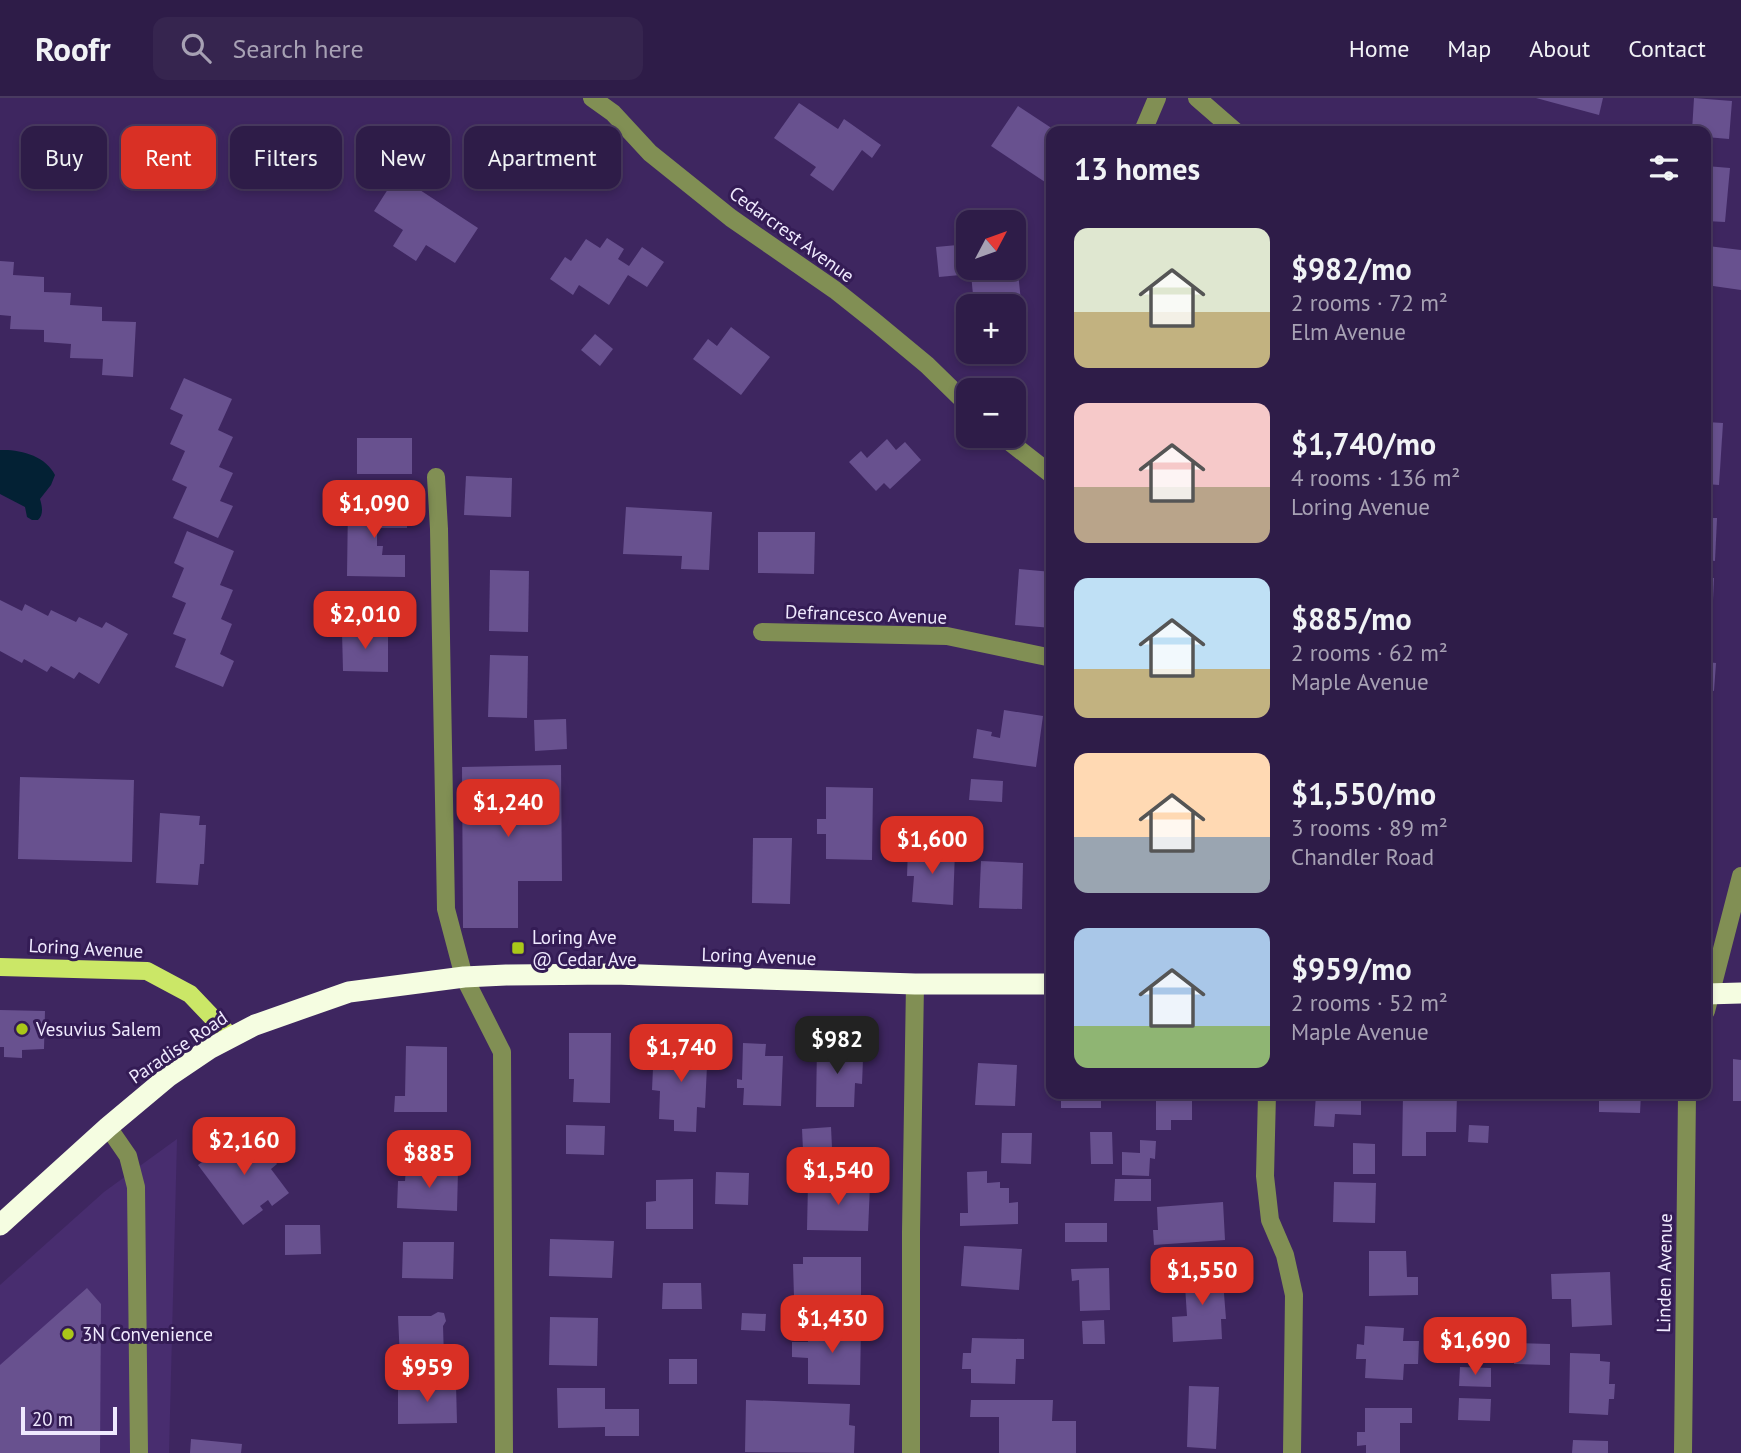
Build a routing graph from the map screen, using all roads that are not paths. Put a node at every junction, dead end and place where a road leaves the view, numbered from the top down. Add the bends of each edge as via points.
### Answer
1 (592, 98) edge
2 (1157, 98) edge
3 (1197, 98) edge
4 (1145, 126) edge
5 (1229, 126) edge
6 (956, 393) edge
7 (1017, 448) edge
8 (1046, 470) edge
9 (436, 477) dead end
10 (762, 632) dead end
11 (1046, 657) edge
12 (1741, 876) edge
13 (0, 967) edge
14 (464, 977) junction
15 (915, 984) junction
16 (1046, 984) edge
17 (1711, 988) edge
18 (1741, 993) edge
19 (1711, 998) edge
20 (230, 1036) junction
21 (1267, 1099) edge
22 (1687, 1099) edge
23 (108, 1126) junction
24 (0, 1225) edge
25 (139, 1453) edge
26 (504, 1453) edge
27 (911, 1453) edge
28 (1292, 1453) edge
29 (1683, 1453) edge

1 - 6 street, Cedarcrest Avenue via 613,113 650,153 731,218 835,290
2 - 4 street
3 - 5 street
7 - 8 street
9 - 14 street via 446,909
10 - 11 street, Defrancesco Avenue via 947,636
12 - 17 street
13 - 20 main road, Loring Avenue via 147,971 190,994
14 - 15 highway, Loring Avenue via 614,974
14 - 20 highway, Paradise Road via 349,992
14 - 26 street via 502,1052
15 - 16 highway, Loring Avenue
15 - 27 street
18 - 19 highway
20 - 23 highway, Paradise Road via 169,1076
21 - 28 street via 1265,1176 1270,1220 1285,1255 1294,1295
22 - 29 street, Linden Avenue
23 - 24 highway, Paradise Road
23 - 25 street via 128,1156 136,1188

